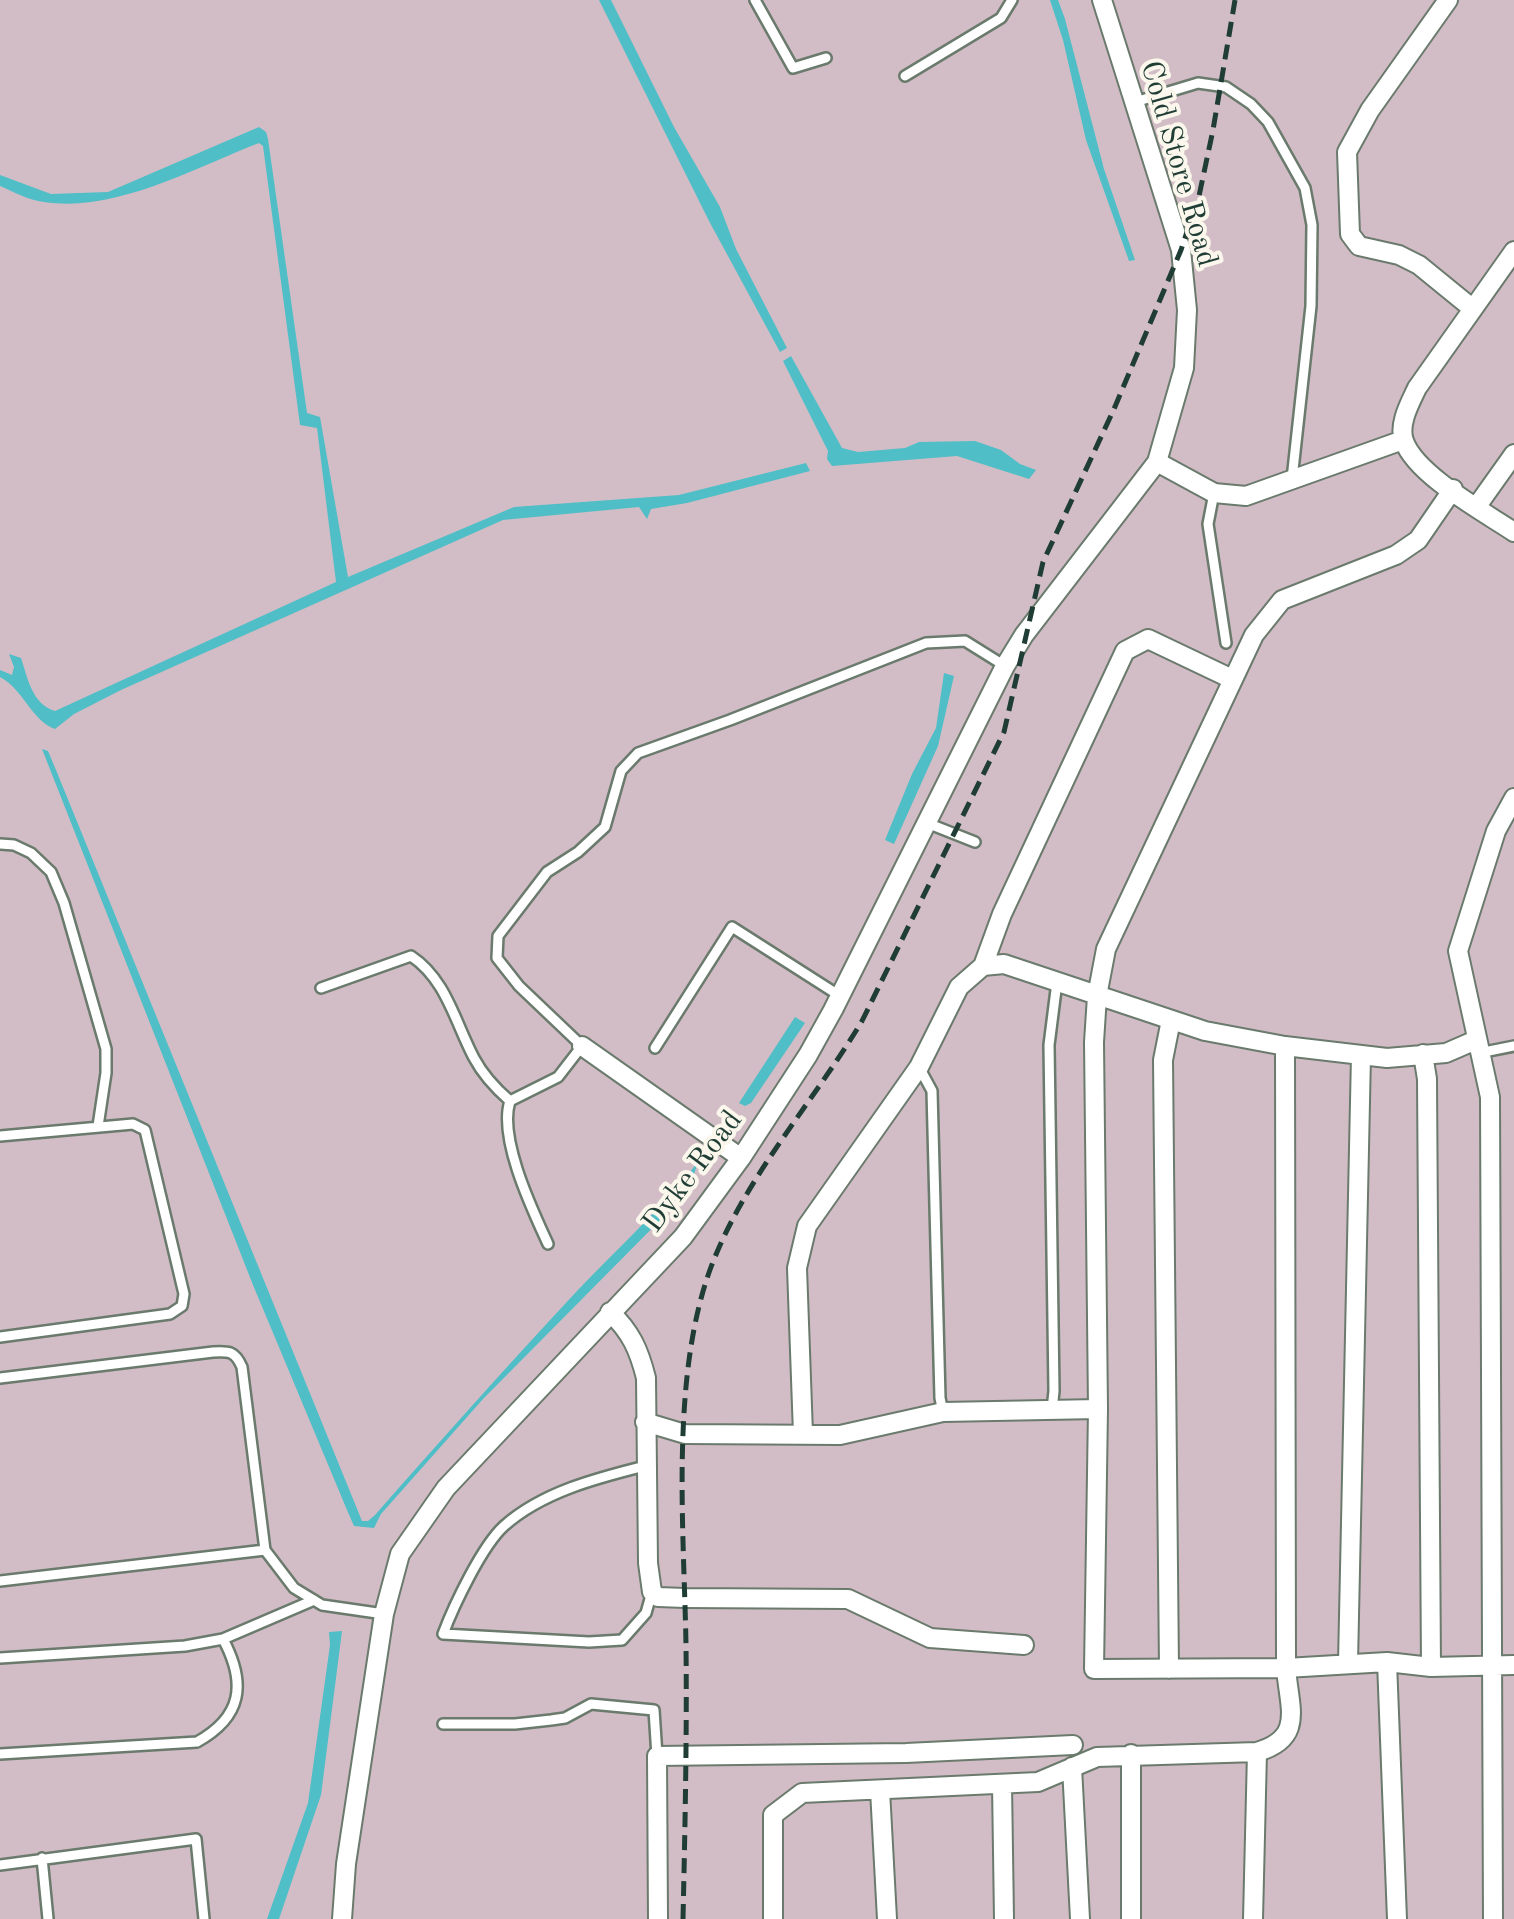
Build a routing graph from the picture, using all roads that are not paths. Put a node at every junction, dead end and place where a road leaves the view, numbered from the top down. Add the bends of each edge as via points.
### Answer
1 (755, 0) edge
2 (1012, 0) edge
3 (1102, 0) edge
4 (1448, 0) edge
5 (826, 58) dead end
6 (904, 76) dead end
7 (1132, 102) junction
8 (1514, 251) edge
9 (1473, 309) junction
10 (1403, 440) junction
11 (1514, 454) edge
12 (1157, 462) junction
13 (1292, 479) junction
14 (1453, 489) junction
15 (1214, 492) junction
16 (1477, 506) junction
17 (1514, 532) edge
18 (1226, 642) dead end
19 (1005, 666) junction
20 (1232, 679) junction
21 (1514, 798) edge
22 (928, 823) junction
23 (975, 842) dead end
24 (0, 844) edge
25 (983, 966) junction
26 (1057, 982) junction
27 (321, 988) dead end
28 (840, 996) junction
29 (1097, 996) junction
30 (1171, 1020) junction
31 (582, 1046) junction
32 (1286, 1046) junction
33 (1478, 1046) junction
34 (1514, 1046) edge
35 (654, 1048) dead end
36 (1423, 1054) junction
37 (1361, 1055) junction
38 (919, 1067) junction
39 (510, 1101) junction
40 (98, 1126) junction
41 (0, 1136) edge
42 (741, 1158) junction
43 (548, 1244) dead end
44 (610, 1312) junction
45 (0, 1337) edge
46 (0, 1378) edge
47 (1098, 1409) junction
48 (1052, 1410) junction
49 (944, 1412) junction
50 (645, 1422) junction
51 (803, 1434) junction
52 (647, 1466) junction
53 (265, 1550) junction
54 (0, 1581) edge
55 (652, 1592) junction
56 (314, 1600) junction
57 (384, 1614) junction
58 (223, 1639) junction
59 (1024, 1645) dead end
60 (0, 1658) edge
61 (1387, 1662) junction
62 (1348, 1663) junction
63 (1494, 1665) junction
64 (1514, 1666) edge
65 (1431, 1667) junction
66 (1286, 1668) junction
67 (1169, 1669) junction
68 (443, 1724) dead end
69 (1073, 1745) dead end
70 (1258, 1752) junction
71 (0, 1754) edge
72 (1131, 1754) junction
73 (657, 1756) junction
74 (1072, 1767) junction
75 (1002, 1784) junction
76 (880, 1790) junction
77 (42, 1858) junction
78 (0, 1865) edge
79 (48, 1919) edge
80 (204, 1919) edge
81 (342, 1919) edge
82 (658, 1919) edge
83 (773, 1919) edge
84 (887, 1919) edge
85 (1004, 1919) edge
86 (1080, 1919) edge
87 (1130, 1919) edge
88 (1253, 1919) edge
89 (1397, 1919) edge
90 (1493, 1919) edge

1 - 5 lane via 793,68
2 - 6 lane via 1001,18
3 - 7 street, Cold Store Road
4 - 9 street via 1348,152 1350,234 1359,246 1420,266
7 - 12 street, Cold Store Road via 1180,250 1187,310 1184,368
7 - 13 lane via 1192,84 1226,87 1268,122 1306,188 1311,306
8 - 9 street
9 - 10 street via 1417,388 1405,412
10 - 13 street
10 - 14 street via 1423,469
11 - 16 street
12 - 15 street
12 - 19 street, Dyke Road
13 - 15 street via 1246,496
14 - 16 street
14 - 20 street via 1418,540 1396,555 1282,600
15 - 18 lane via 1208,524
16 - 17 street
19 - 22 street, Dyke Road
19 - 31 lane via 965,640 926,643 638,752 620,771 605,827 547,872 498,936 497,958
20 - 25 street via 1148,640 1124,651
20 - 29 street via 1106,949
21 - 33 street via 1496,831 1458,951
22 - 23 lane
22 - 28 street, Dyke Road
24 - 40 lane via 31,853 51,872 64,903 106,1049
25 - 26 street via 1004,964
25 - 38 street via 959,987
26 - 29 street
26 - 48 lane via 1049,1045
27 - 39 lane via 411,956 429,968 475,1060
28 - 35 lane via 732,927
28 - 42 street, Dyke Road
29 - 30 street
29 - 47 street
30 - 32 street
30 - 67 street via 1162,1060
31 - 39 lane via 558,1077
31 - 42 street
32 - 37 street
32 - 66 street
33 - 34 lane
33 - 36 street
33 - 63 street via 1490,1097
36 - 37 street
36 - 65 street
37 - 62 street
38 - 49 lane via 932,1091
38 - 51 street via 807,1226 797,1268
39 - 43 lane via 505,1116 515,1154
40 - 41 lane
40 - 45 lane via 133,1124 149,1140 182,1306 170,1314
42 - 44 street, Dyke Road via 683,1237
44 - 50 street via 639,1350
44 - 57 street, Dyke Road via 446,1488 400,1554
46 - 53 lane via 213,1352 237,1356
47 - 48 street
47 - 67 street via 1094,1669
48 - 49 street
49 - 51 street via 840,1435
50 - 51 street via 685,1434
50 - 52 street
52 - 55 street
52 - 55 lane via 597,1478 529,1507 500,1529 443,1634 622,1640 646,1613
53 - 54 lane
53 - 56 lane via 294,1588
55 - 59 street via 848,1599 930,1638
56 - 57 lane
56 - 58 lane
57 - 81 street, Dyke Road
58 - 60 lane
58 - 71 lane via 238,1686 230,1716 196,1742
61 - 62 street
61 - 65 street
61 - 89 street
62 - 66 street
63 - 64 street
63 - 65 street
63 - 90 street
66 - 67 street
66 - 70 street via 1287,1738
68 - 73 lane via 565,1718 591,1704 654,1710
69 - 73 street
70 - 72 street
70 - 88 street
72 - 74 street via 1097,1756
72 - 87 street
73 - 82 street
74 - 75 street via 1038,1782
74 - 86 street
75 - 76 street
75 - 85 street
76 - 83 street via 802,1794 774,1815
76 - 84 street
77 - 78 lane
77 - 79 lane
77 - 80 lane via 196,1839

